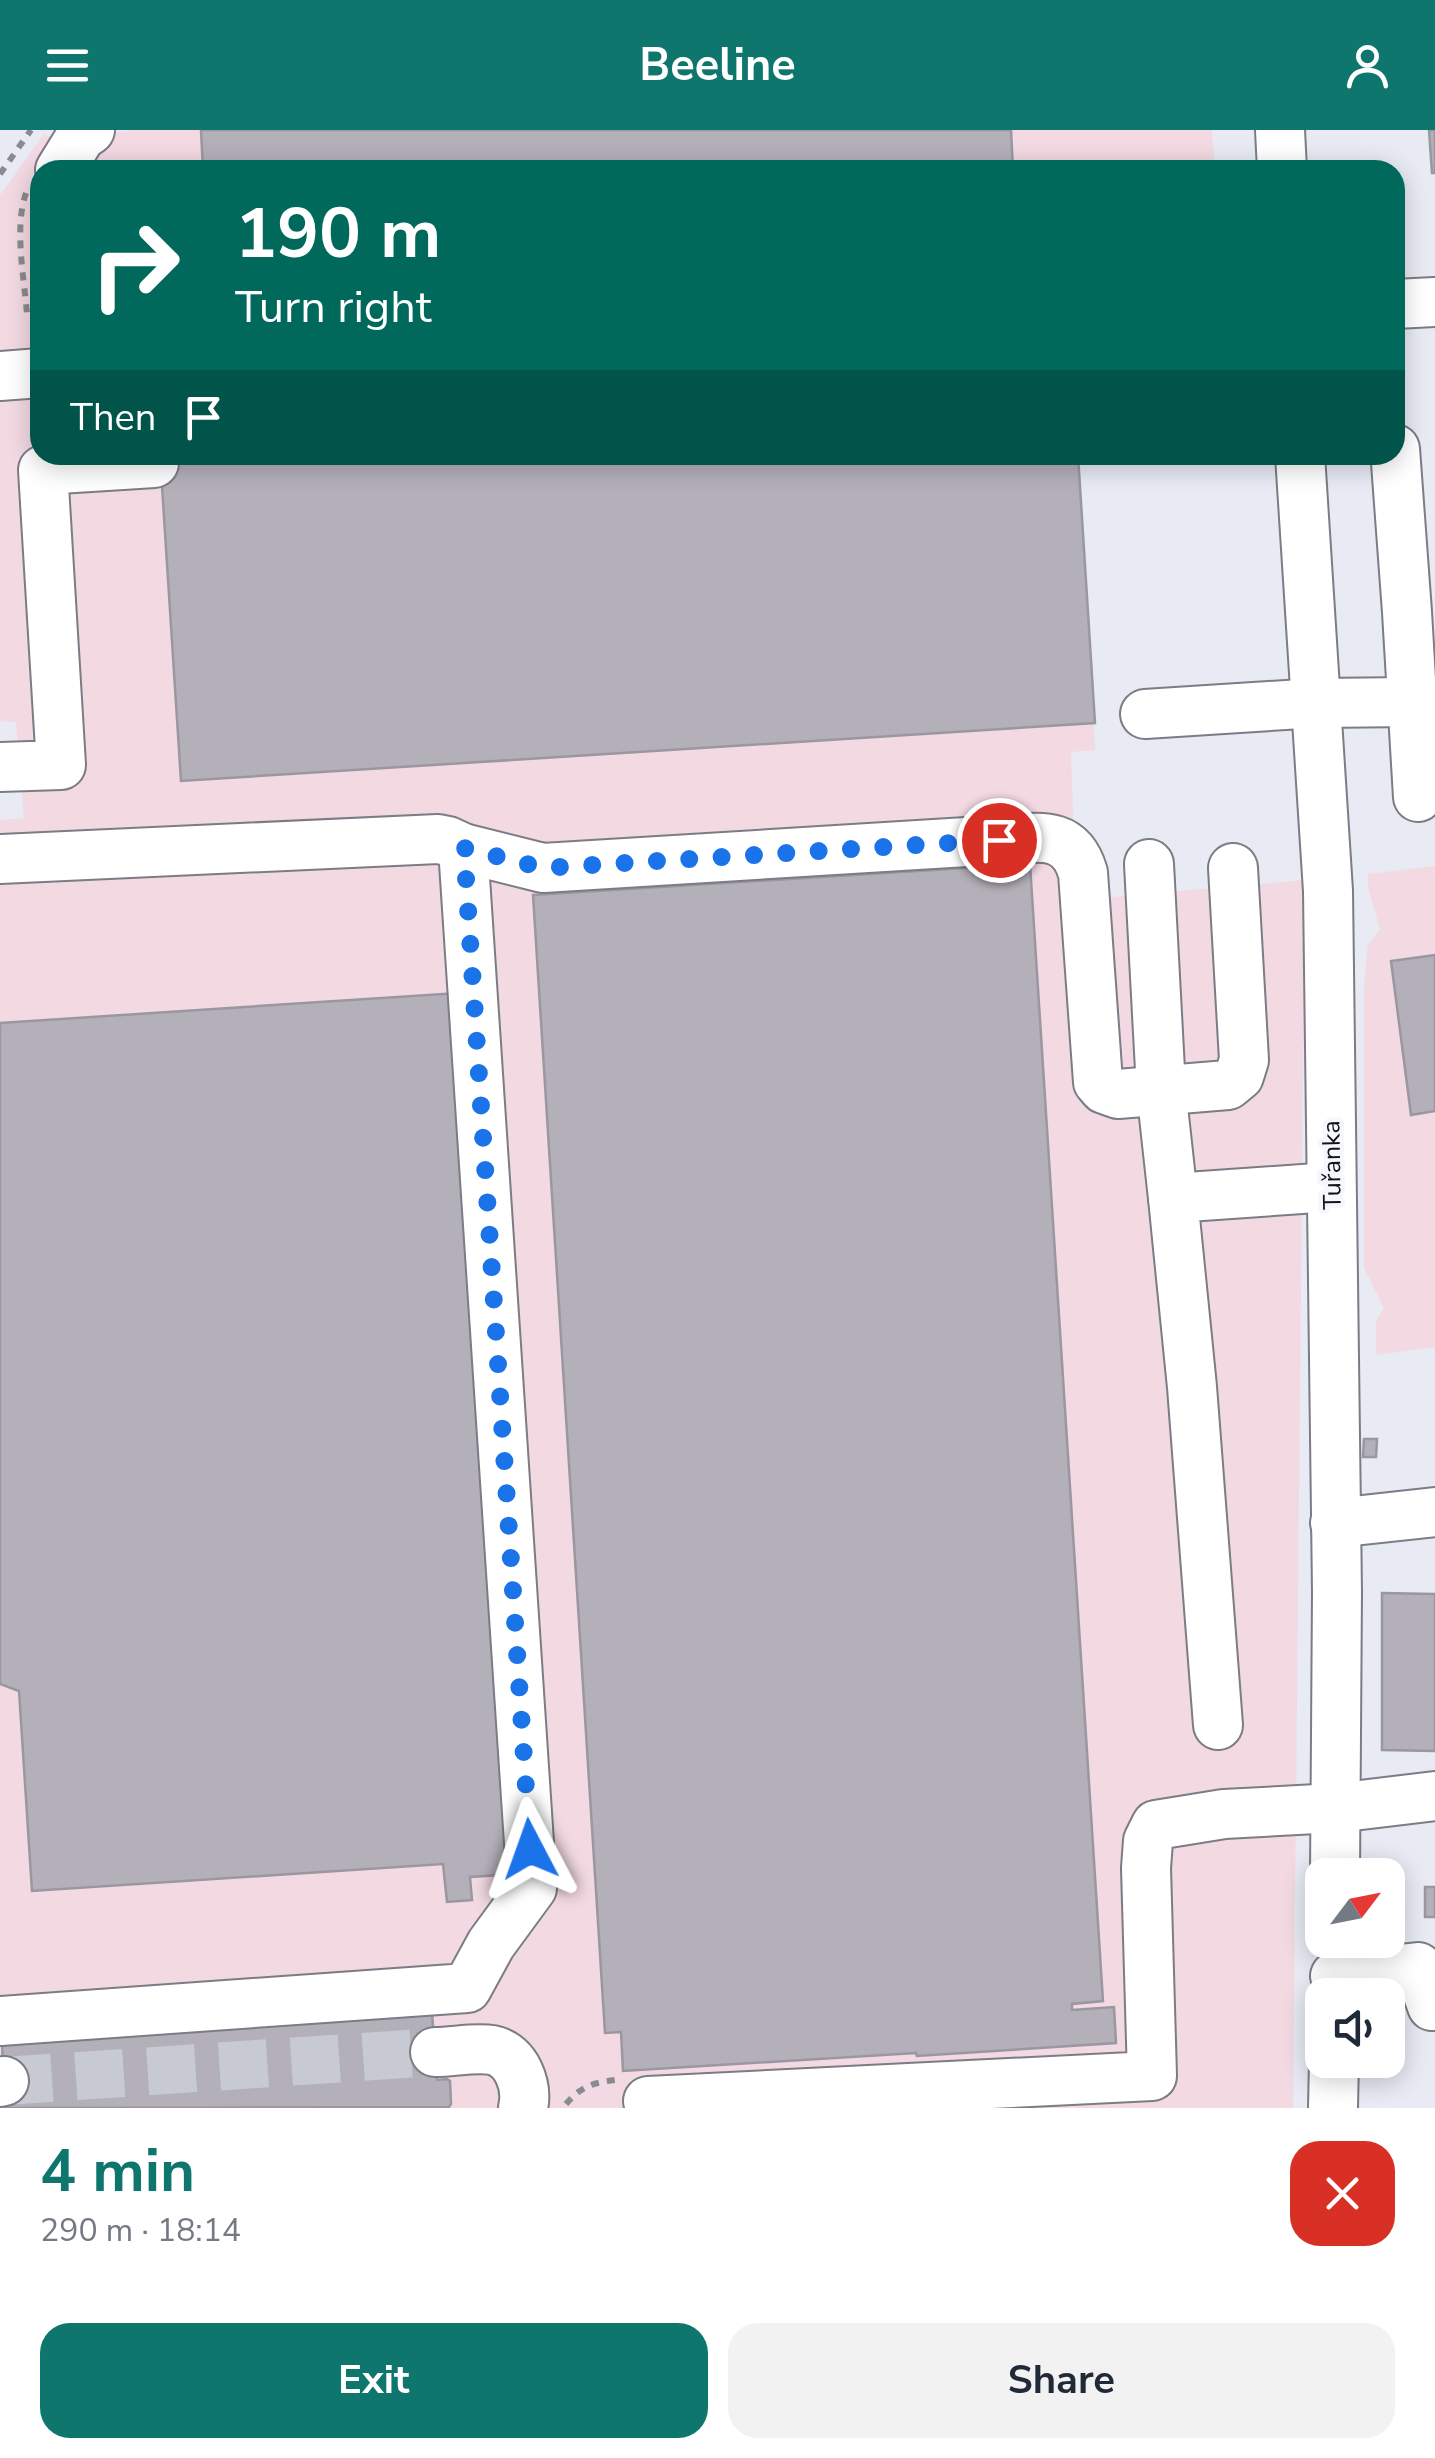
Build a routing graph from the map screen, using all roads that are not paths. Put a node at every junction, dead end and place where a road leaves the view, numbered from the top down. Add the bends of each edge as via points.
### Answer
1 (90, 130) edge
2 (1280, 130) edge
3 (60, 160) edge
4 (1282, 160) edge
5 (1435, 302) edge
6 (1405, 304) edge
7 (30, 374) edge
8 (0, 376) edge
9 (136, 465) edge
10 (1301, 465) edge
11 (1396, 465) edge
12 (1412, 702) junction
13 (1317, 703) junction
14 (1145, 714) dead end
15 (0, 767) edge
16 (1418, 796) dead end
17 (464, 848) junction
18 (0, 859) edge
19 (1149, 864) dead end
20 (1233, 868) dead end
21 (1161, 1088) junction
22 (1331, 1187) junction
23 (1173, 1198) junction
24 (1435, 1512) edge
25 (1335, 1523) junction
26 (1218, 1724) dead end
27 (1435, 1796) edge
28 (1336, 1808) junction
29 (1336, 1858) edge
30 (1335, 1970) edge
31 (1435, 2006) edge
32 (0, 2021) edge
33 (436, 2052) tunnel mouth
34 (1334, 2078) edge
35 (637, 2090) road end
36 (523, 2108) edge
37 (1333, 2108) edge

1 - 3 street
2 - 4 street
5 - 6 street
7 - 8 street
9 - 15 street via 43,470 61,765
10 - 13 street, Tuřanka
11 - 12 street
12 - 13 street
12 - 16 street
13 - 14 street
13 - 22 street, Tuřanka via 1328,891
17 - 18 street via 438,839
17 - 21 street via 543,868 1058,840 1078,857 1083,873 1098,1082 1118,1094
17 - 32 street via 532,1888 466,1988
19 - 21 street
20 - 21 street via 1244,1060 1239,1076 1228,1085
21 - 23 street
22 - 23 street
22 - 25 street, Tuřanka
23 - 26 street
24 - 25 street
25 - 28 street, Tuřanka
27 - 28 street
28 - 29 street, Tuřanka
28 - 35 street via 1156,1825 1146,1868 1152,2076
30 - 31 street via 1418,1967
33 - 36 street via 494,2050 513,2063 522,2080
34 - 37 street

